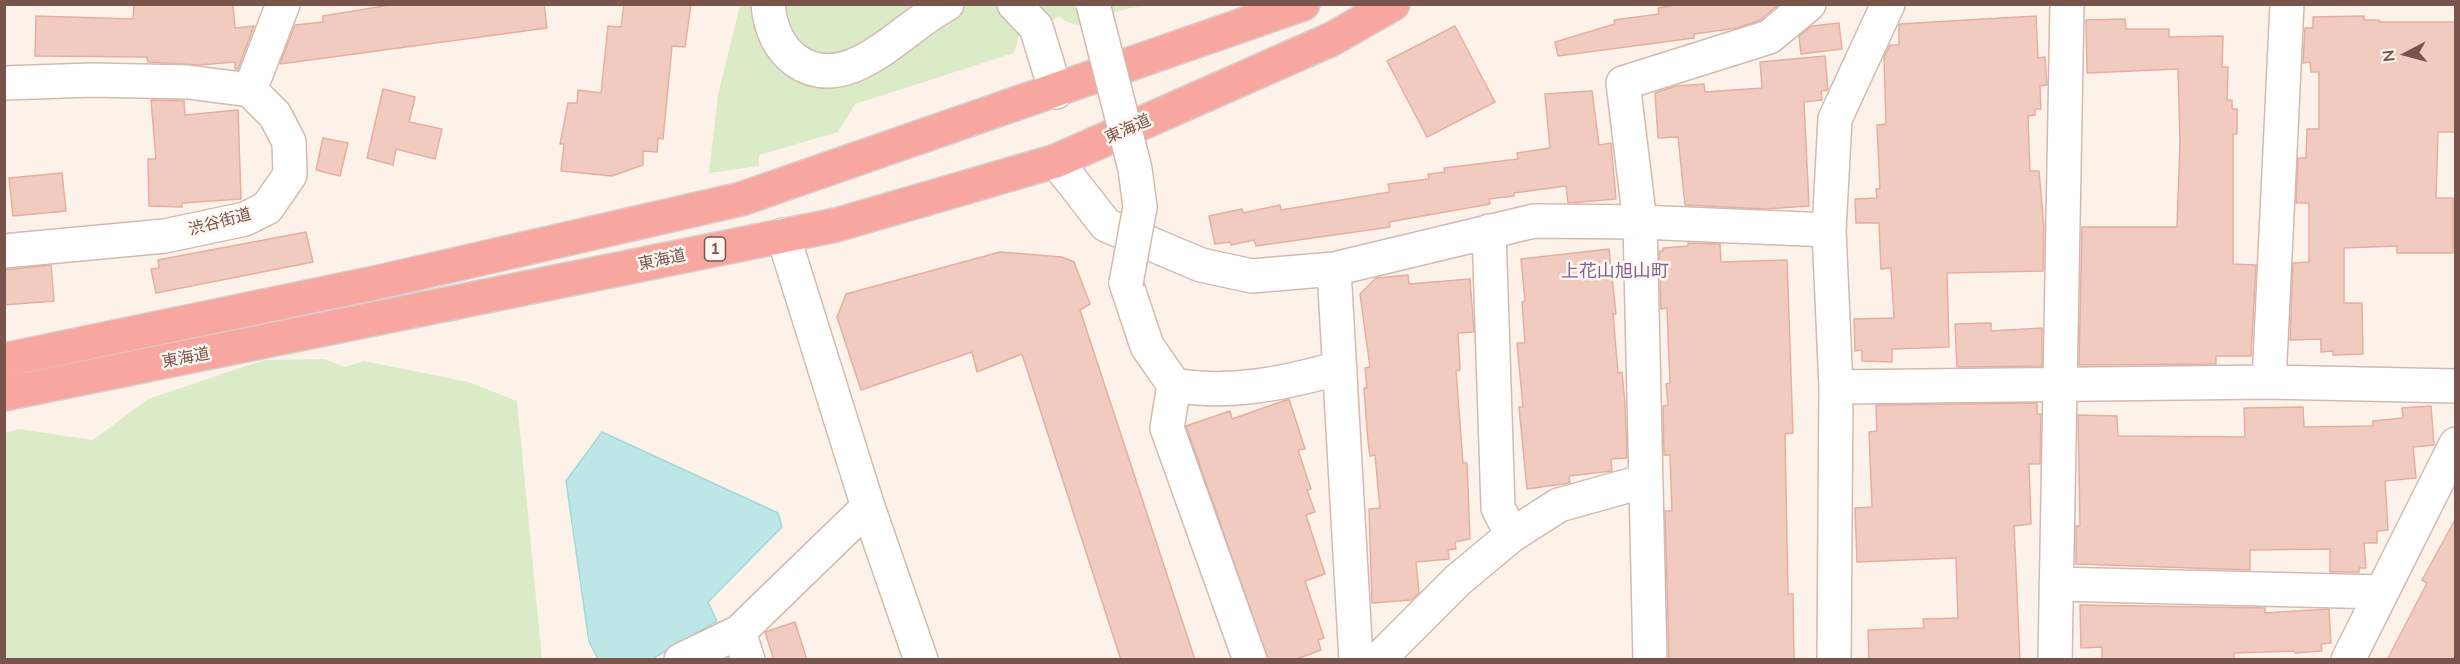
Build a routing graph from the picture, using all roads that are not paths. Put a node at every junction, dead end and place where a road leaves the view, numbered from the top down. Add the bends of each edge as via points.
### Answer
1 (283, 4) edge
2 (768, 4) edge
3 (947, 4) edge
4 (1014, 4) edge
5 (1093, 4) edge
6 (1304, 4) edge
7 (1393, 4) edge
8 (1809, 4) edge
9 (1888, 4) edge
10 (2067, 4) edge
11 (2287, 4) edge
12 (4, 83) edge
13 (250, 90) junction
14 (1056, 92) junction
15 (1056, 161) junction
16 (1640, 222) junction
17 (1829, 230) junction
18 (1489, 231) junction
19 (783, 235) junction
20 (4, 250) edge
21 (1334, 269) junction
22 (4, 360) edge
23 (1339, 368) junction
24 (2269, 382) junction
25 (2059, 383) junction
26 (1174, 385) junction
27 (2456, 386) edge
28 (1836, 387) junction
29 (4, 394) edge
30 (2456, 444) edge
31 (1645, 481) junction
32 (868, 507) junction
33 (1512, 535) junction
34 (2056, 584) junction
35 (2382, 592) junction
36 (743, 646) edge
37 (681, 660) edge
38 (921, 660) edge
39 (1250, 660) edge
40 (1356, 660) edge
41 (1378, 660) edge
42 (1650, 660) edge
43 (1834, 660) edge
44 (2055, 660) edge
45 (2348, 660) edge

1 - 13 street
2 - 3 street via 770,26 784,52 809,70 841,71 876,54
4 - 14 street via 1036,27
5 - 26 street, bridge via 1136,170 1140,207 1126,283 1147,346
6 - 14 highway
7 - 15 highway, 東海道 / 1 via 1332,39
8 - 16 street via 1769,37 1623,82
9 - 17 street via 1835,119
10 - 25 street
11 - 24 street
12 - 13 street via 188,82
13 - 20 street, 渋谷街道 via 275,115 289,142 290,175 267,208 245,219 165,236
14 - 22 highway via 741,199 379,282
15 - 19 highway, 東海道 / 1 via 836,225
15 - 21 street via 1106,225 1190,261 1252,276
16 - 17 street
16 - 18 street via 1534,221
16 - 31 street
17 - 28 street
18 - 21 street
18 - 33 street via 1498,508
19 - 29 highway, 東海道 / 1
19 - 32 street
21 - 23 street
23 - 26 street via 1292,382 1202,390
23 - 40 street
24 - 25 street
24 - 27 street
25 - 28 street
25 - 34 street
26 - 39 street via 1167,428
28 - 43 street
30 - 35 street
31 - 33 street via 1559,505
31 - 42 street
32 - 36 street
32 - 38 street
33 - 41 street via 1458,580
34 - 35 street
34 - 44 street
35 - 45 street
36 - 37 street

